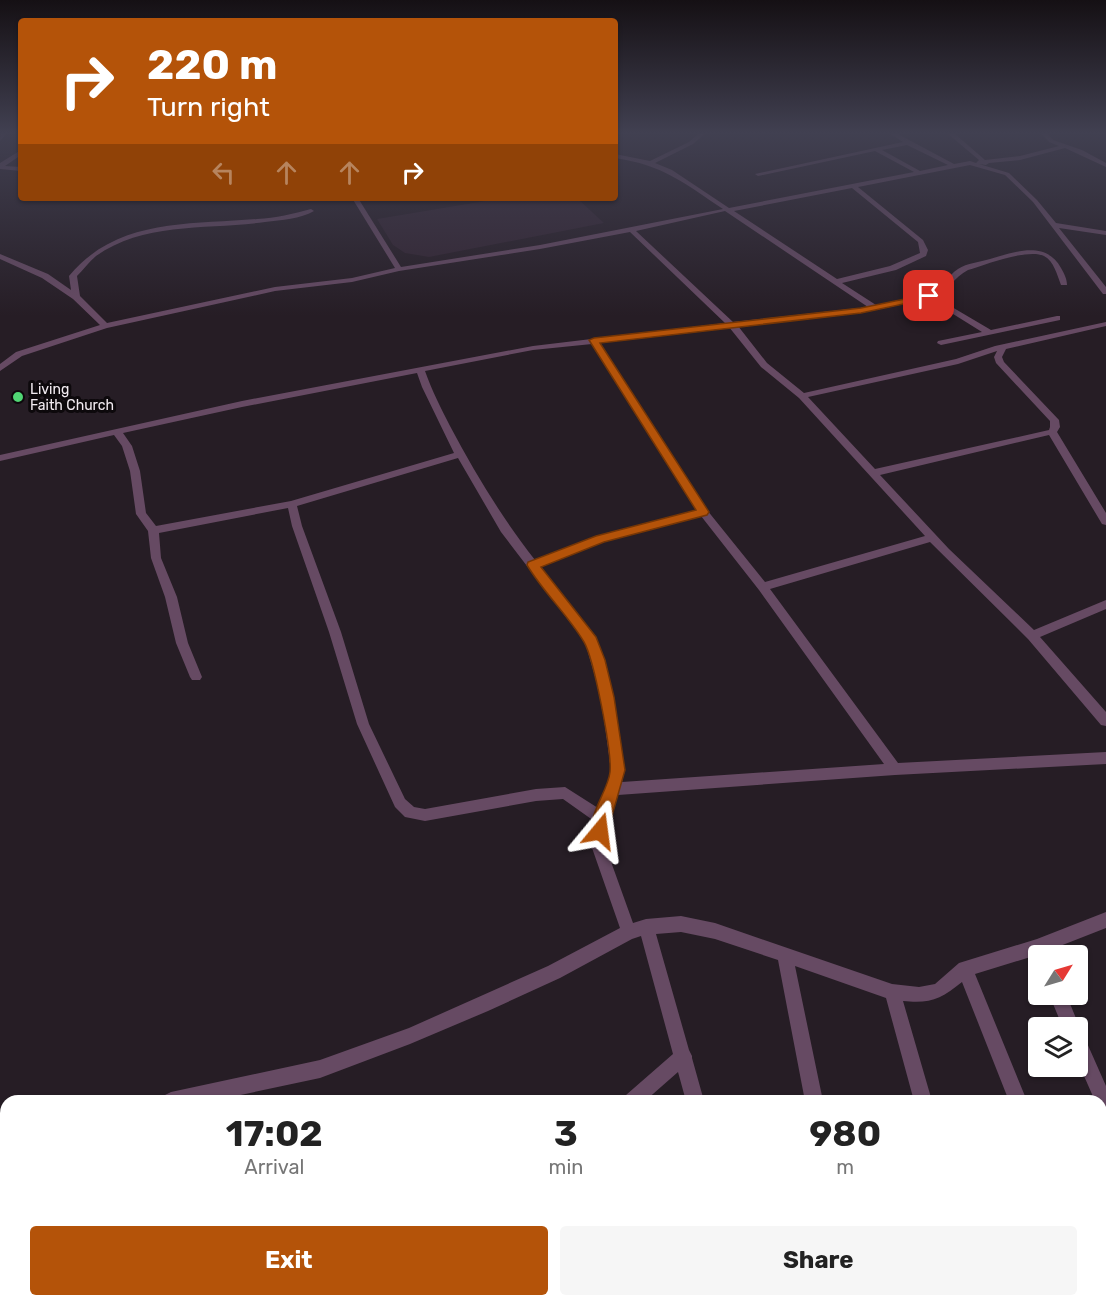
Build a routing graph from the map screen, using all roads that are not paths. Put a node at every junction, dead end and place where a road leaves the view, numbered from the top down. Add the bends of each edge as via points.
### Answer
1 (701, 194) edge
2 (807, 194) edge
3 (863, 194) edge
4 (1028, 194) edge
5 (357, 201) edge
6 (725, 210) junction
7 (311, 211) dead end
8 (1055, 225) junction
9 (631, 230) junction
10 (1106, 233) edge
11 (791, 255) junction
12 (0, 256) edge
13 (399, 269) junction
14 (837, 282) junction
15 (1064, 283) dead end
16 (1106, 292) edge
17 (929, 296) junction
18 (76, 297) junction
19 (875, 308) junction
20 (861, 310) junction
21 (1057, 318) dead end
22 (731, 324) junction
23 (1106, 324) edge
24 (105, 326) junction
25 (990, 333) junction
26 (594, 340) junction
27 (941, 344) dead end
28 (1003, 347) junction
29 (0, 368) edge
30 (420, 369) junction
31 (802, 396) junction
32 (116, 431) junction
33 (1052, 432) junction
34 (460, 454) junction
35 (0, 458) edge
36 (873, 473) junction
37 (292, 504) junction
38 (703, 512) junction
39 (1106, 522) edge
40 (153, 531) junction
41 (932, 538) junction
42 (533, 565) junction
43 (763, 587) junction
44 (1106, 604) edge
45 (1032, 636) junction
46 (196, 677) dead end
47 (1106, 721) edge
48 (1106, 758) edge
49 (895, 769) junction
50 (614, 789) junction
51 (601, 818) junction
52 (1106, 920) edge
53 (646, 927) junction
54 (629, 932) junction
55 (1051, 945) edge
56 (1028, 953) edge
57 (785, 957) junction
58 (965, 969) junction
59 (892, 992) junction
60 (684, 1056) junction
61 (1088, 1065) edge
62 (199, 1095) edge
63 (639, 1095) edge
64 (694, 1095) edge
65 (812, 1095) edge
66 (921, 1095) edge
67 (1016, 1095) edge
68 (1101, 1095) edge

1 - 6 street
2 - 6 street
3 - 14 street via 921,242 924,250 917,258 893,268
4 - 8 street
5 - 13 street
6 - 9 street
6 - 11 street
7 - 18 street via 284,218 163,229 114,243 82,263 73,276
8 - 10 street
8 - 16 street
9 - 13 street
9 - 22 street
11 - 14 street
11 - 20 street
12 - 18 street via 45,276
13 - 24 street via 360,279 275,289
14 - 19 street
15 - 17 street via 1057,265 1047,255 1032,252 954,273 944,290
17 - 19 street
17 - 25 street
18 - 24 street
19 - 20 street
20 - 22 street
21 - 25 street
22 - 26 street
22 - 31 street via 764,365
23 - 28 street
24 - 29 street via 19,354
25 - 27 street
26 - 30 street
26 - 38 street
28 - 31 street
28 - 33 street via 998,357 1000,363 1054,420
30 - 32 street
30 - 34 street
31 - 36 street
32 - 35 street
32 - 40 street via 127,446 135,471 141,514
33 - 36 street
33 - 39 street
34 - 37 street
34 - 42 street via 505,529
36 - 41 street
37 - 40 street
37 - 51 street via 363,724 400,803 410,813 425,815 565,793
38 - 42 street via 601,539
38 - 43 street
40 - 46 street via 156,558
41 - 43 street
41 - 45 street
42 - 50 street via 591,641 598,660 618,770
43 - 49 street
44 - 45 street
45 - 47 street
48 - 49 street
49 - 50 street
50 - 51 street
51 - 54 street via 598,845
52 - 55 street
53 - 54 street
53 - 57 street via 681,924 715,931
53 - 60 street
54 - 62 street via 554,972 399,1040 320,1069
56 - 58 street
57 - 59 street
57 - 65 street
58 - 59 street via 939,991 919,995
58 - 67 street
59 - 66 street
60 - 63 street
60 - 64 street
61 - 68 street

